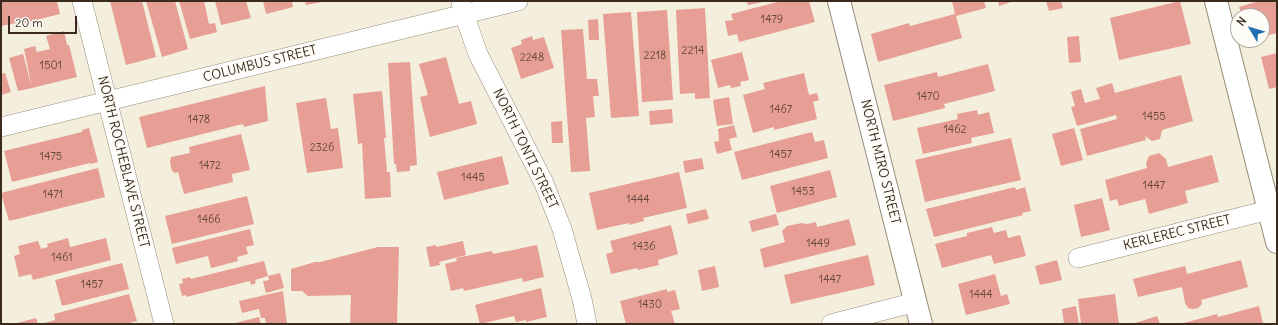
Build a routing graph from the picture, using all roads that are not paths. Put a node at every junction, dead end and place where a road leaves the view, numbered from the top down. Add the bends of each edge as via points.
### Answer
1 (82, 1) edge
2 (518, 1) edge
3 (839, 1) edge
4 (1216, 1) edge
5 (462, 7) edge
6 (108, 102) junction
7 (1, 127) edge
8 (1273, 209) edge
9 (1277, 242) edge
10 (1078, 258) dead end
11 (916, 302) junction
12 (164, 324) edge
13 (587, 324) edge
14 (831, 324) edge
15 (921, 324) edge

1 - 6 street, NORTH ROCHEBLAVE STREET
2 - 5 street, COLUMBUS STREET
3 - 11 street, NORTH MIRO STREET
4 - 8 street
5 - 6 street, COLUMBUS STREET
5 - 13 street, NORTH TONTI STREET via 478,54 543,181 562,228
6 - 7 street, COLUMBUS STREET
6 - 12 street, NORTH ROCHEBLAVE STREET
8 - 9 street
8 - 10 street, KERLEREC STREET
11 - 14 street
11 - 15 street, NORTH MIRO STREET

